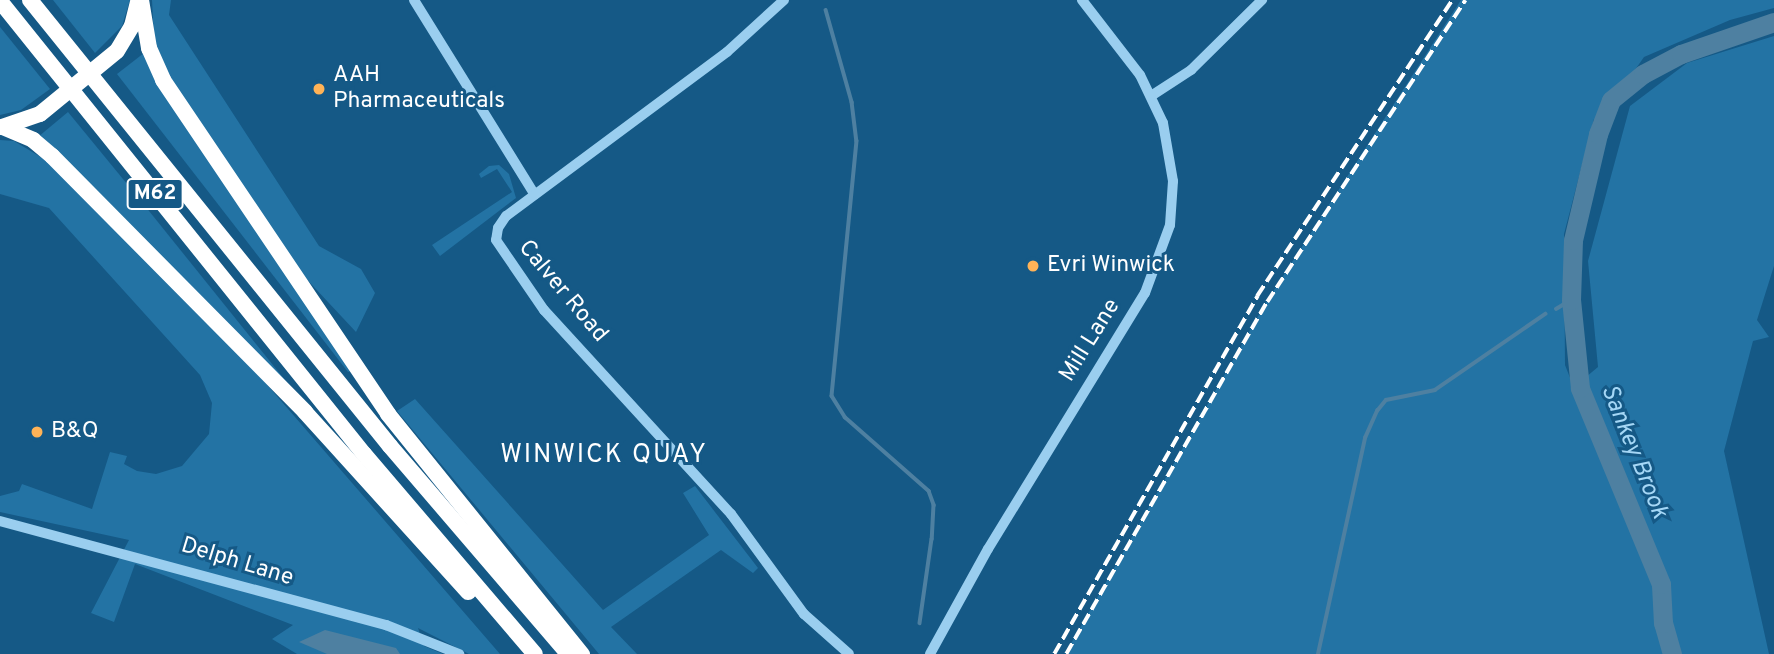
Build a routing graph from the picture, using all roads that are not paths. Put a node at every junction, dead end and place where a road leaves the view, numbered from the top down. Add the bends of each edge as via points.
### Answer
1 (30, 0) edge
2 (140, 0) edge
3 (414, 0) edge
4 (783, 0) edge
5 (1082, 0) edge
6 (1262, 0) edge
7 (0, 1) edge
8 (1151, 96) junction
9 (1, 127) edge
10 (535, 195) junction
11 (0, 521) edge
12 (459, 654) edge
13 (523, 654) edge
14 (535, 654) edge
15 (568, 654) edge
16 (582, 654) edge
17 (849, 654) edge
18 (930, 654) edge

1 - 15 highway, M62 via 390,446
2 - 9 highway, bridge via 117,51 40,114
2 - 16 highway via 149,48 163,80 388,414
3 - 10 street
4 - 10 street, Calver Road via 727,52
5 - 8 street, Mill Lane via 1121,47
6 - 8 street via 1191,70
7 - 14 highway, M62 via 364,454
8 - 18 street, Mill Lane via 1163,123 1173,181 1170,225 1155,272
9 - 13 highway via 33,140 52,156 306,412
10 - 17 street, Calver Road via 498,228 502,253 544,310 731,514 804,614
11 - 12 street, Delph Lane via 398,629

